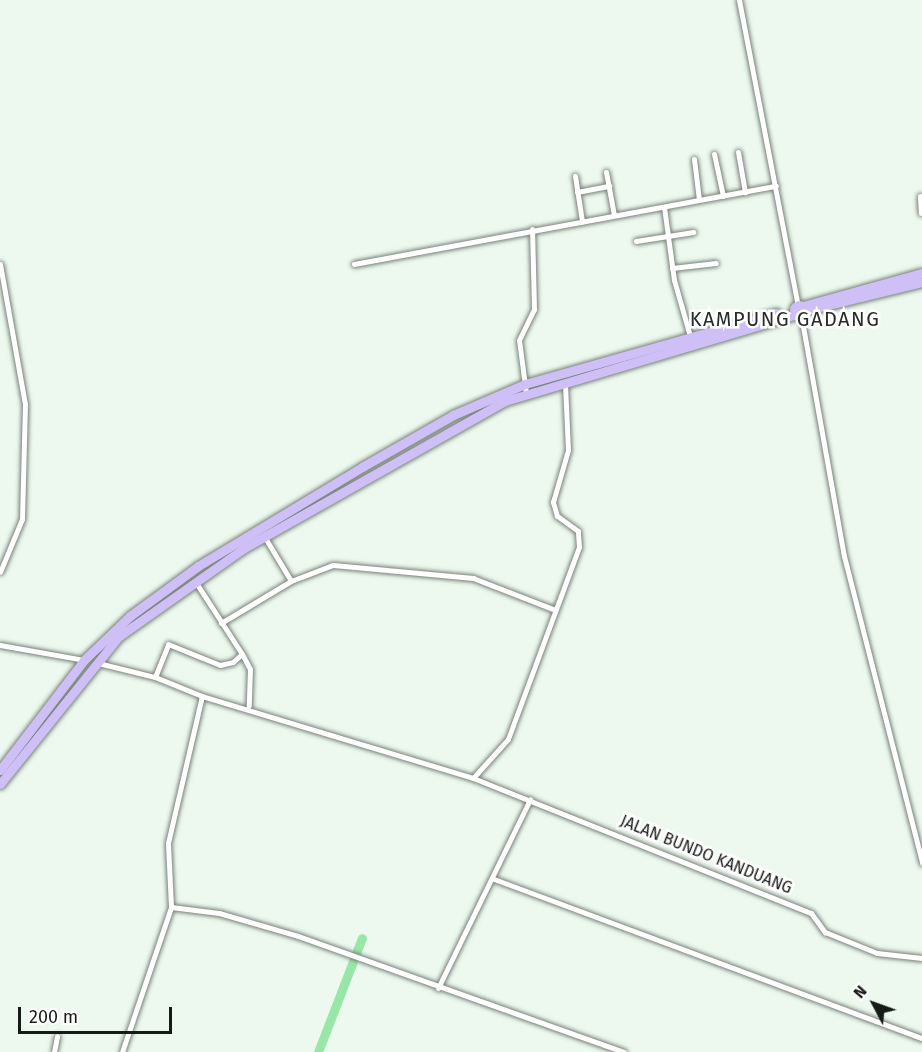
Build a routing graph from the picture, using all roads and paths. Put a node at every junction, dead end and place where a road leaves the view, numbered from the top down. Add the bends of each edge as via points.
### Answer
1 (739, 0) edge
2 (738, 152) dead end
3 (714, 154) dead end
4 (694, 159) dead end
5 (606, 172) dead end
6 (575, 176) dead end
7 (609, 186) junction
8 (776, 186) junction
9 (578, 192) junction
10 (745, 192) junction
11 (723, 196) junction
12 (920, 196) dead end
13 (699, 198) junction
14 (664, 207) junction
15 (921, 212) edge
16 (912, 214) dead end
17 (614, 215) junction
18 (582, 221) junction
19 (532, 229) junction
20 (693, 232) dead end
21 (668, 236) junction
22 (636, 241) dead end
23 (716, 262) dead end
24 (0, 264) edge
25 (354, 264) dead end
26 (672, 268) junction
27 (922, 273) edge
28 (922, 282) edge
29 (799, 310) junction
30 (690, 336) junction
31 (565, 383) junction
32 (525, 389) junction
33 (365, 472) junction
34 (264, 536) junction
35 (0, 572) edge
36 (194, 580) junction
37 (291, 581) junction
38 (161, 597) junction
39 (553, 609) junction
40 (220, 623) junction
41 (0, 645) edge
42 (242, 654) junction
43 (89, 661) junction
44 (155, 677) junction
45 (202, 696) junction
46 (249, 706) junction
47 (5, 768) edge
48 (473, 778) junction
49 (0, 784) edge
50 (530, 799) junction
51 (922, 862) edge
52 (494, 879) junction
53 (171, 907) junction
54 (922, 958) edge
55 (438, 988) junction
56 (57, 1036) dead end
57 (922, 1038) edge
58 (54, 1052) edge
59 (122, 1052) edge
60 (624, 1052) edge

1 - 8 street
2 - 10 street
3 - 11 street
4 - 13 street
5 - 7 street
6 - 9 street
7 - 9 street
7 - 17 street
8 - 10 street
8 - 29 street
9 - 18 street
10 - 11 street
11 - 13 street
12 - 15 street
13 - 14 street
14 - 17 street
14 - 21 street
15 - 16 street
17 - 18 street
18 - 19 street
19 - 25 street
19 - 32 street via 534,309 519,340
20 - 21 street
21 - 22 street
21 - 26 street
23 - 26 street
24 - 35 street via 25,404 22,519
26 - 30 street
27 - 29 highway
28 - 29 highway
29 - 30 highway
29 - 31 highway
29 - 51 street via 844,556
30 - 32 highway
31 - 32 highway
31 - 39 street via 568,442 553,507 580,538
32 - 33 highway
33 - 34 highway
33 - 38 highway
34 - 36 highway
34 - 37 street
36 - 38 highway
36 - 40 street
37 - 39 street via 326,566 387,567 482,580
37 - 40 street
38 - 43 highway
39 - 48 street via 508,739
40 - 42 street
41 - 43 street, JALAN BUNDO KANDUANG
42 - 44 street via 225,666 168,644
42 - 46 street via 250,669
43 - 44 street, JALAN BUNDO KANDUANG
43 - 47 highway
44 - 45 street, JALAN BUNDO KANDUANG
45 - 46 street, JALAN BUNDO KANDUANG
45 - 53 street via 168,843
46 - 48 street, JALAN BUNDO KANDUANG
47 - 49 highway
48 - 50 street, JALAN BUNDO KANDUANG
50 - 52 street
50 - 54 street, JALAN BUNDO KANDUANG via 810,913 825,932 877,953
52 - 55 street
52 - 57 street
53 - 55 street via 219,913 355,955
53 - 59 street
55 - 60 street
56 - 58 street

